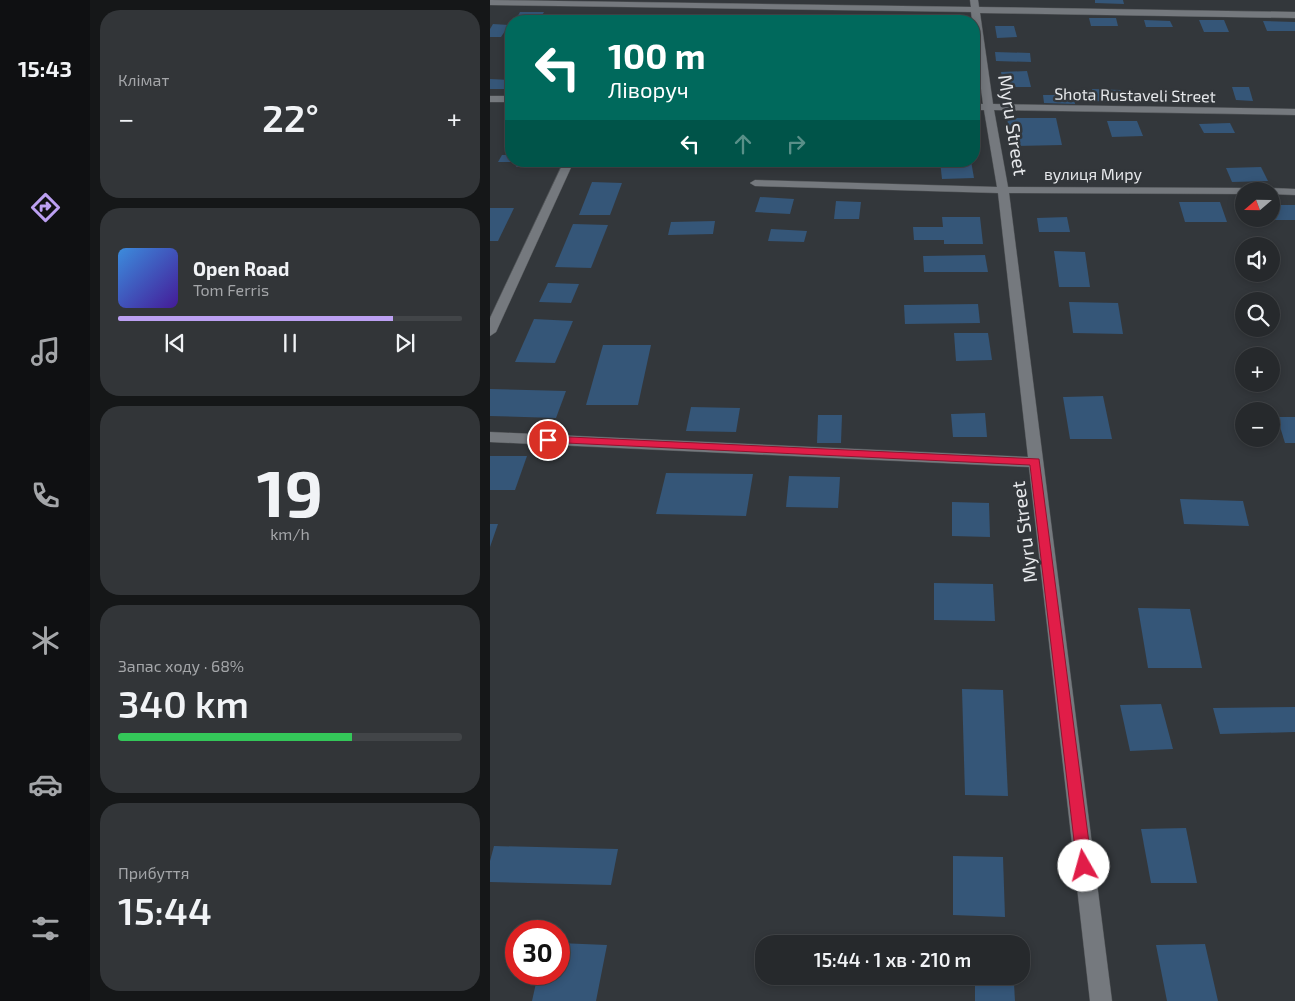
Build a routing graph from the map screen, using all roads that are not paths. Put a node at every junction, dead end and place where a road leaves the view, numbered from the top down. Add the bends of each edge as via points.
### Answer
1 (490, 2) edge
2 (975, 5) edge
3 (1295, 15) edge
4 (980, 90) edge
5 (490, 99) edge
6 (505, 99) edge
7 (981, 107) edge
8 (1295, 112) edge
9 (566, 167) edge
10 (755, 183) dead end
11 (1003, 190) junction
12 (1235, 191) edge
13 (1280, 191) edge
14 (1295, 192) edge
15 (490, 332) edge
16 (490, 437) edge
17 (1035, 462) junction
18 (1101, 1001) edge

1 - 2 street
2 - 3 street
4 - 7 street, Myru Street
5 - 6 street
7 - 8 street, Shota Rustaveli Street
7 - 11 street, Myru Street
9 - 15 street
10 - 11 street, вулиця Миру
11 - 12 street, вулиця Миру
11 - 17 street, Myru Street
13 - 14 street
16 - 17 street
17 - 18 street, Myru Street

